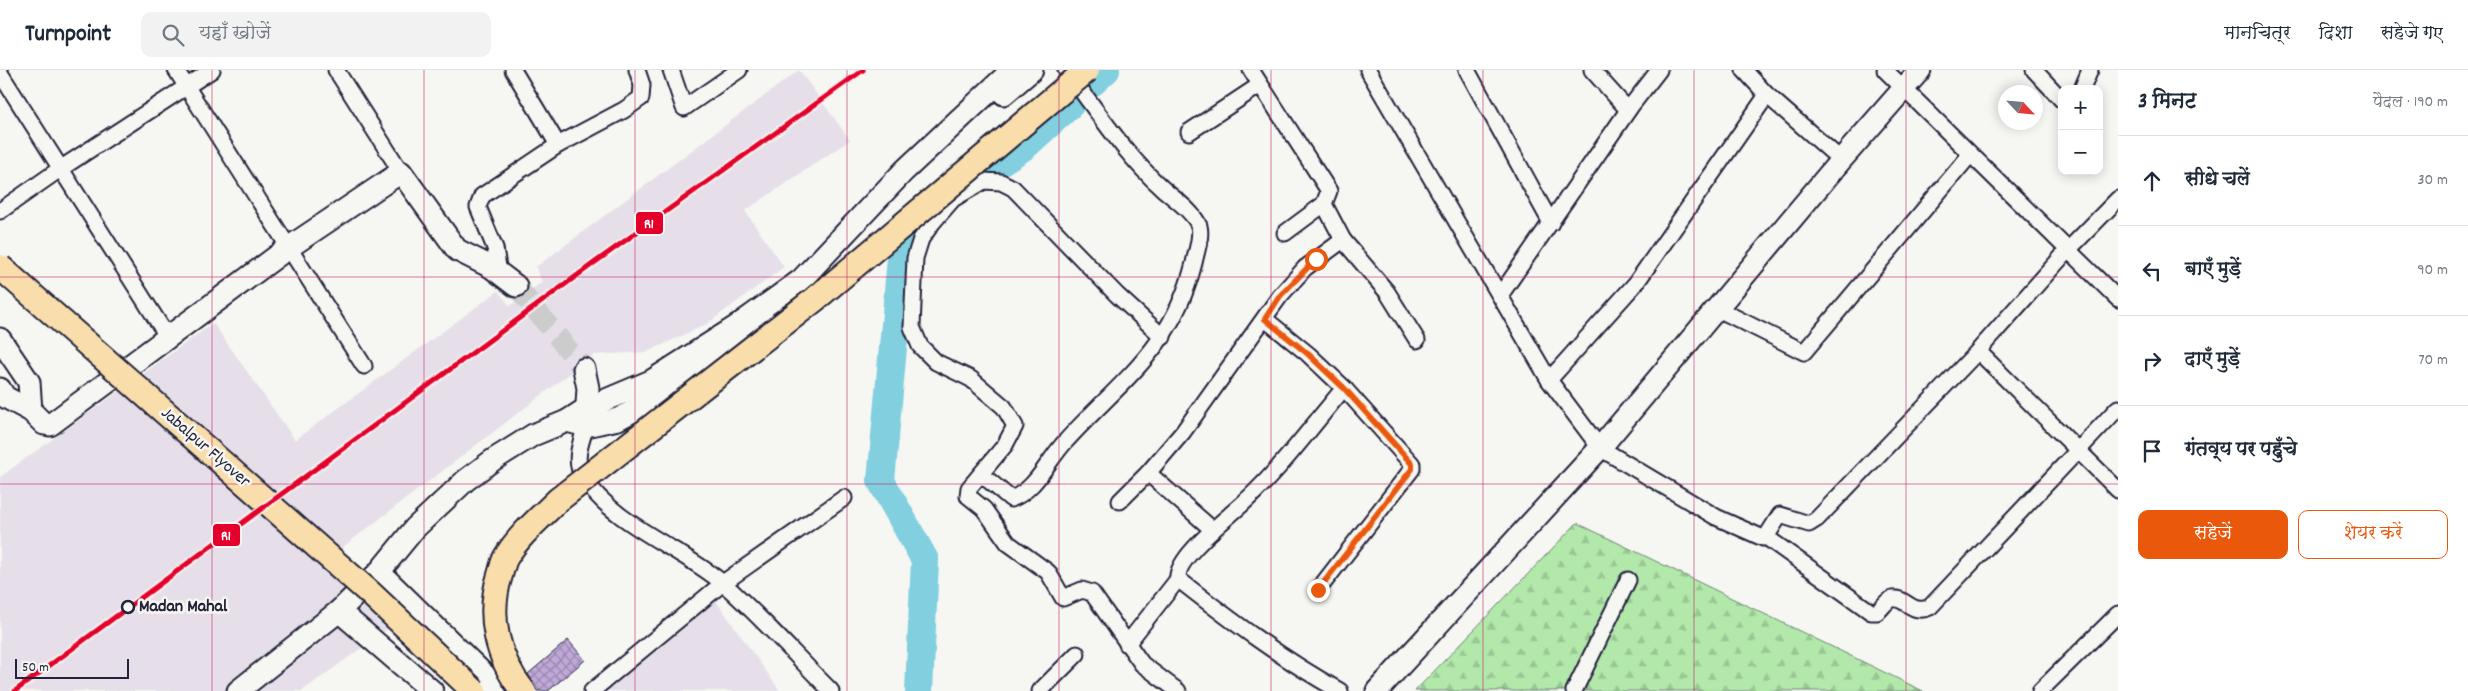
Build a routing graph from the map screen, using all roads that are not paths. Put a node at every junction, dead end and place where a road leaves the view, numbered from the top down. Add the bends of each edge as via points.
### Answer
1 (176, 70) edge
2 (212, 70) edge
3 (336, 70) edge
4 (513, 70) edge
5 (637, 70) edge
6 (671, 70) edge
7 (739, 70) edge
8 (1012, 70) edge
9 (1032, 70) edge
10 (1066, 70) edge
11 (1086, 70) edge
12 (1251, 70) edge
13 (1369, 70) edge
14 (1467, 70) edge
15 (1592, 70) edge
16 (1659, 70) edge
17 (1744, 70) edge
18 (1885, 70) edge
19 (1920, 70) edge
20 (2034, 70) edge
21 (2090, 70) edge
22 (0, 73) edge
23 (1260, 85) junction
24 (2084, 85) edge
25 (186, 88) junction
26 (1905, 90) junction
27 (1767, 95) junction
28 (2058, 96) edge
29 (1628, 110) junction
30 (1189, 132) dead end
31 (558, 145) junction
32 (1970, 155) junction
33 (1841, 160) junction
34 (60, 169) junction
35 (401, 172) junction
36 (2118, 199) edge
37 (1324, 204) junction
38 (0, 210) edge
39 (1551, 223) junction
40 (1285, 233) dead end
41 (1343, 240) junction
42 (288, 248) junction
43 (2067, 251) junction
44 (0, 267) edge
45 (499, 273) junction
46 (516, 286) tunnel mouth
47 (1501, 294) junction
48 (2118, 299) edge
49 (1718, 309) junction
50 (1265, 319) junction
51 (167, 336) junction
52 (1163, 337) junction
53 (0, 339) edge
54 (1417, 340) dead end
55 (1978, 351) junction
56 (364, 366) dead end
57 (584, 369) tunnel mouth
58 (1549, 380) junction
59 (1344, 388) junction
60 (0, 389) edge
61 (2118, 408) edge
62 (31, 411) junction
63 (580, 418) junction
64 (1600, 448) junction
65 (2077, 450) junction
66 (1148, 473) junction
67 (981, 474) junction
68 (2118, 490) edge
69 (844, 498) dead end
70 (1120, 500) dead end
71 (1213, 530) junction
72 (1766, 537) junction
73 (379, 572) junction
74 (1178, 579) junction
75 (1628, 580) dead end
76 (723, 583) junction
77 (1318, 590) dead end
78 (339, 611) junction
79 (2118, 614) edge
80 (1127, 644) junction
81 (1077, 654) dead end
82 (238, 691) edge
83 (432, 691) edge
84 (474, 691) edge
85 (501, 691) edge
86 (523, 691) edge
87 (592, 691) edge
88 (831, 691) edge
89 (1040, 691) edge
90 (1178, 691) edge
91 (1340, 691) edge
92 (1377, 691) edge
93 (1574, 691) edge
94 (2040, 691) edge

1 - 25 street
2 - 25 street
3 - 35 street
4 - 31 street
5 - 31 street via 642,98
6 - 7 street via 684,108
8 - 63 street via 904,171 801,280 651,381
9 - 63 street via 888,204 811,290 791,306 654,400 618,419
10 - 52 street via 1155,182 1192,215 1199,227 1190,276 1177,314
11 - 86 main road, bridge via 814,300 558,500 520,536 505,559 495,590 494,619 500,648 513,678
12 - 23 street
13 - 47 street
14 - 39 street
15 - 29 street
16 - 29 street
17 - 27 street
18 - 26 street
19 - 26 street
20 - 28 street
21 - 24 street
22 - 34 street
23 - 30 street
23 - 37 street via 1330,191
25 - 34 street
25 - 42 street
26 - 32 street
26 - 33 street
27 - 33 street
27 - 58 street via 1636,283
29 - 39 street
31 - 45 street via 482,196 479,202 480,214 495,248
32 - 43 street
32 - 49 street via 1809,349 1804,352
33 - 49 street
34 - 38 street
34 - 51 street
35 - 42 street
35 - 45 street via 457,250
36 - 43 street
37 - 40 street
37 - 41 street
39 - 47 street
41 - 50 street via 1305,268
41 - 54 street via 1387,292
42 - 51 street
42 - 56 street
43 - 48 street
43 - 55 street
44 - 84 main road, Jabalpur Flyover, bridge via 370,593
45 - 46 street
47 - 58 street
49 - 64 street
50 - 59 street
50 - 66 street via 1183,432
51 - 62 street via 50,425 44,424
52 - 67 street via 1144,362 1061,445 1021,495 1011,499
52 - 67 street via 1117,295 1014,188 1001,182 984,181 953,199 921,239 915,258 912,327 920,346 936,362 971,379 1012,418 1014,431
53 - 62 street via 28,382
55 - 65 street
55 - 72 street via 1814,522 1810,524 1780,515
57 - 63 street via 588,388
58 - 64 street
59 - 71 street via 1261,489
59 - 77 street via 1412,464 1412,469
60 - 62 street via 5,397
61 - 65 street
63 - 73 street via 533,434 466,480 415,528
63 - 76 street via 578,462 591,487 625,518
64 - 72 street via 1716,517
64 - 92 street
65 - 68 street
65 - 72 street via 1924,610 1894,598 1877,612 1871,612
66 - 70 street
66 - 71 street
67 - 80 street via 969,488 968,496 984,509 1000,534 1048,572 1063,598 1082,590 1092,593
69 - 76 street
71 - 74 street via 1180,566
73 - 78 street
73 - 85 street
74 - 80 street
74 - 91 street via 1233,623 1300,669
75 - 93 street
76 - 87 street
76 - 88 street
78 - 82 street
78 - 83 street
79 - 94 street
80 - 90 street via 1142,664
81 - 89 street

